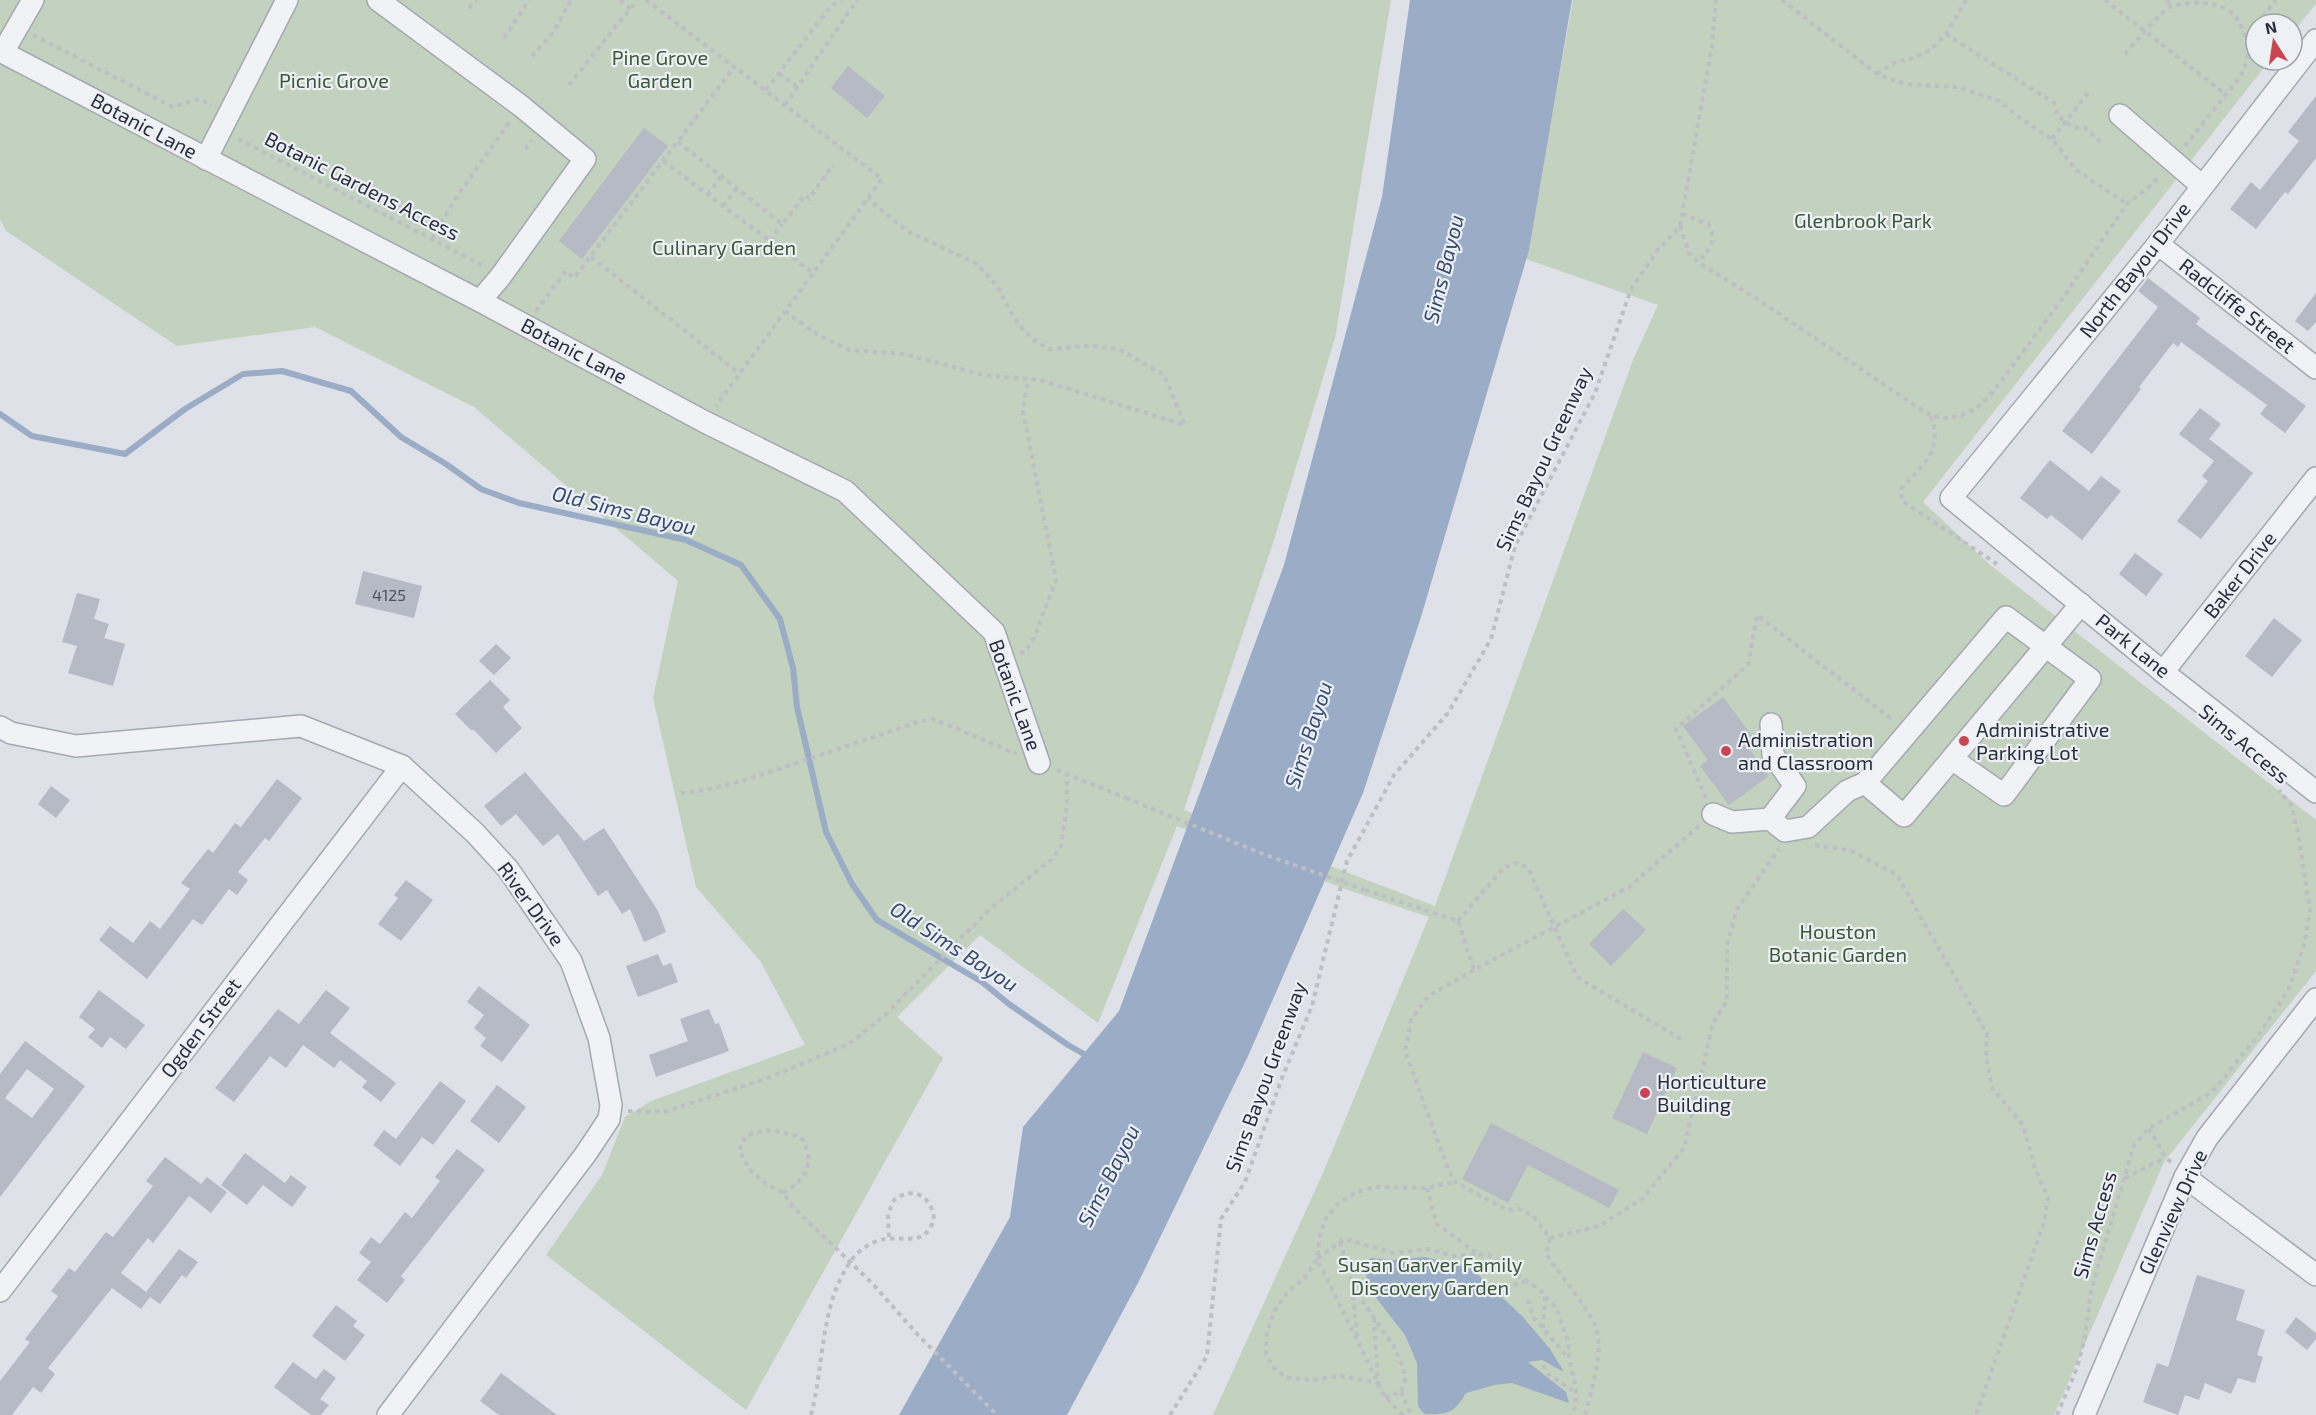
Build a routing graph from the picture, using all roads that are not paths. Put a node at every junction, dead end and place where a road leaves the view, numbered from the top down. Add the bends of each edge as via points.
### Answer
1 (33, 0) edge
2 (287, 0) edge
3 (378, 0) edge
4 (2316, 40) edge
5 (1, 52) edge
6 (2120, 115) dead end
7 (207, 159) junction
8 (2202, 186) junction
9 (2158, 244) junction
10 (480, 301) junction
11 (2316, 368) edge
12 (2316, 478) edge
13 (1951, 498) joint
14 (2081, 604) junction
15 (2046, 646) junction
16 (2163, 672) junction
17 (1771, 723) dead end
18 (0, 728) edge
19 (1952, 759) junction
20 (1039, 763) road end
21 (402, 766) junction
22 (1865, 783) junction
23 (2316, 792) edge
24 (1713, 814) road end
25 (1770, 819) junction
26 (2316, 999) edge
27 (2179, 1170) junction
28 (2316, 1275) edge
29 (0, 1291) edge
30 (388, 1415) edge
31 (2085, 1415) edge

1 - 5 street
2 - 7 street
3 - 10 street via 521,106 585,159
4 - 8 street, North Bayou Drive
5 - 7 street, Botanic Lane
6 - 8 street
7 - 10 street, Botanic Lane
8 - 9 street, North Bayou Drive
9 - 11 street, Radcliffe Street
9 - 13 street, North Bayou Drive
10 - 20 street, Botanic Lane via 705,422 845,491 994,632
12 - 16 street, Baker Drive
13 - 14 street, Park Lane
14 - 15 street
14 - 16 street, Park Lane
15 - 19 street
15 - 19 street via 2090,679 2004,795
15 - 22 street via 2006,617
16 - 23 street, Park Lane
17 - 25 street via 1773,755 1796,786
18 - 21 street, River Drive via 76,746 301,726
19 - 22 street via 1904,816
21 - 29 street, Ogden Street
21 - 30 street, River Drive via 476,833 508,870 571,961 599,1038 611,1105 609,1119 585,1155
22 - 25 street via 1847,791 1808,827 1785,831
24 - 25 street via 1732,822
26 - 27 street, Glenview Drive
27 - 28 street
27 - 31 street, Glenview Drive

